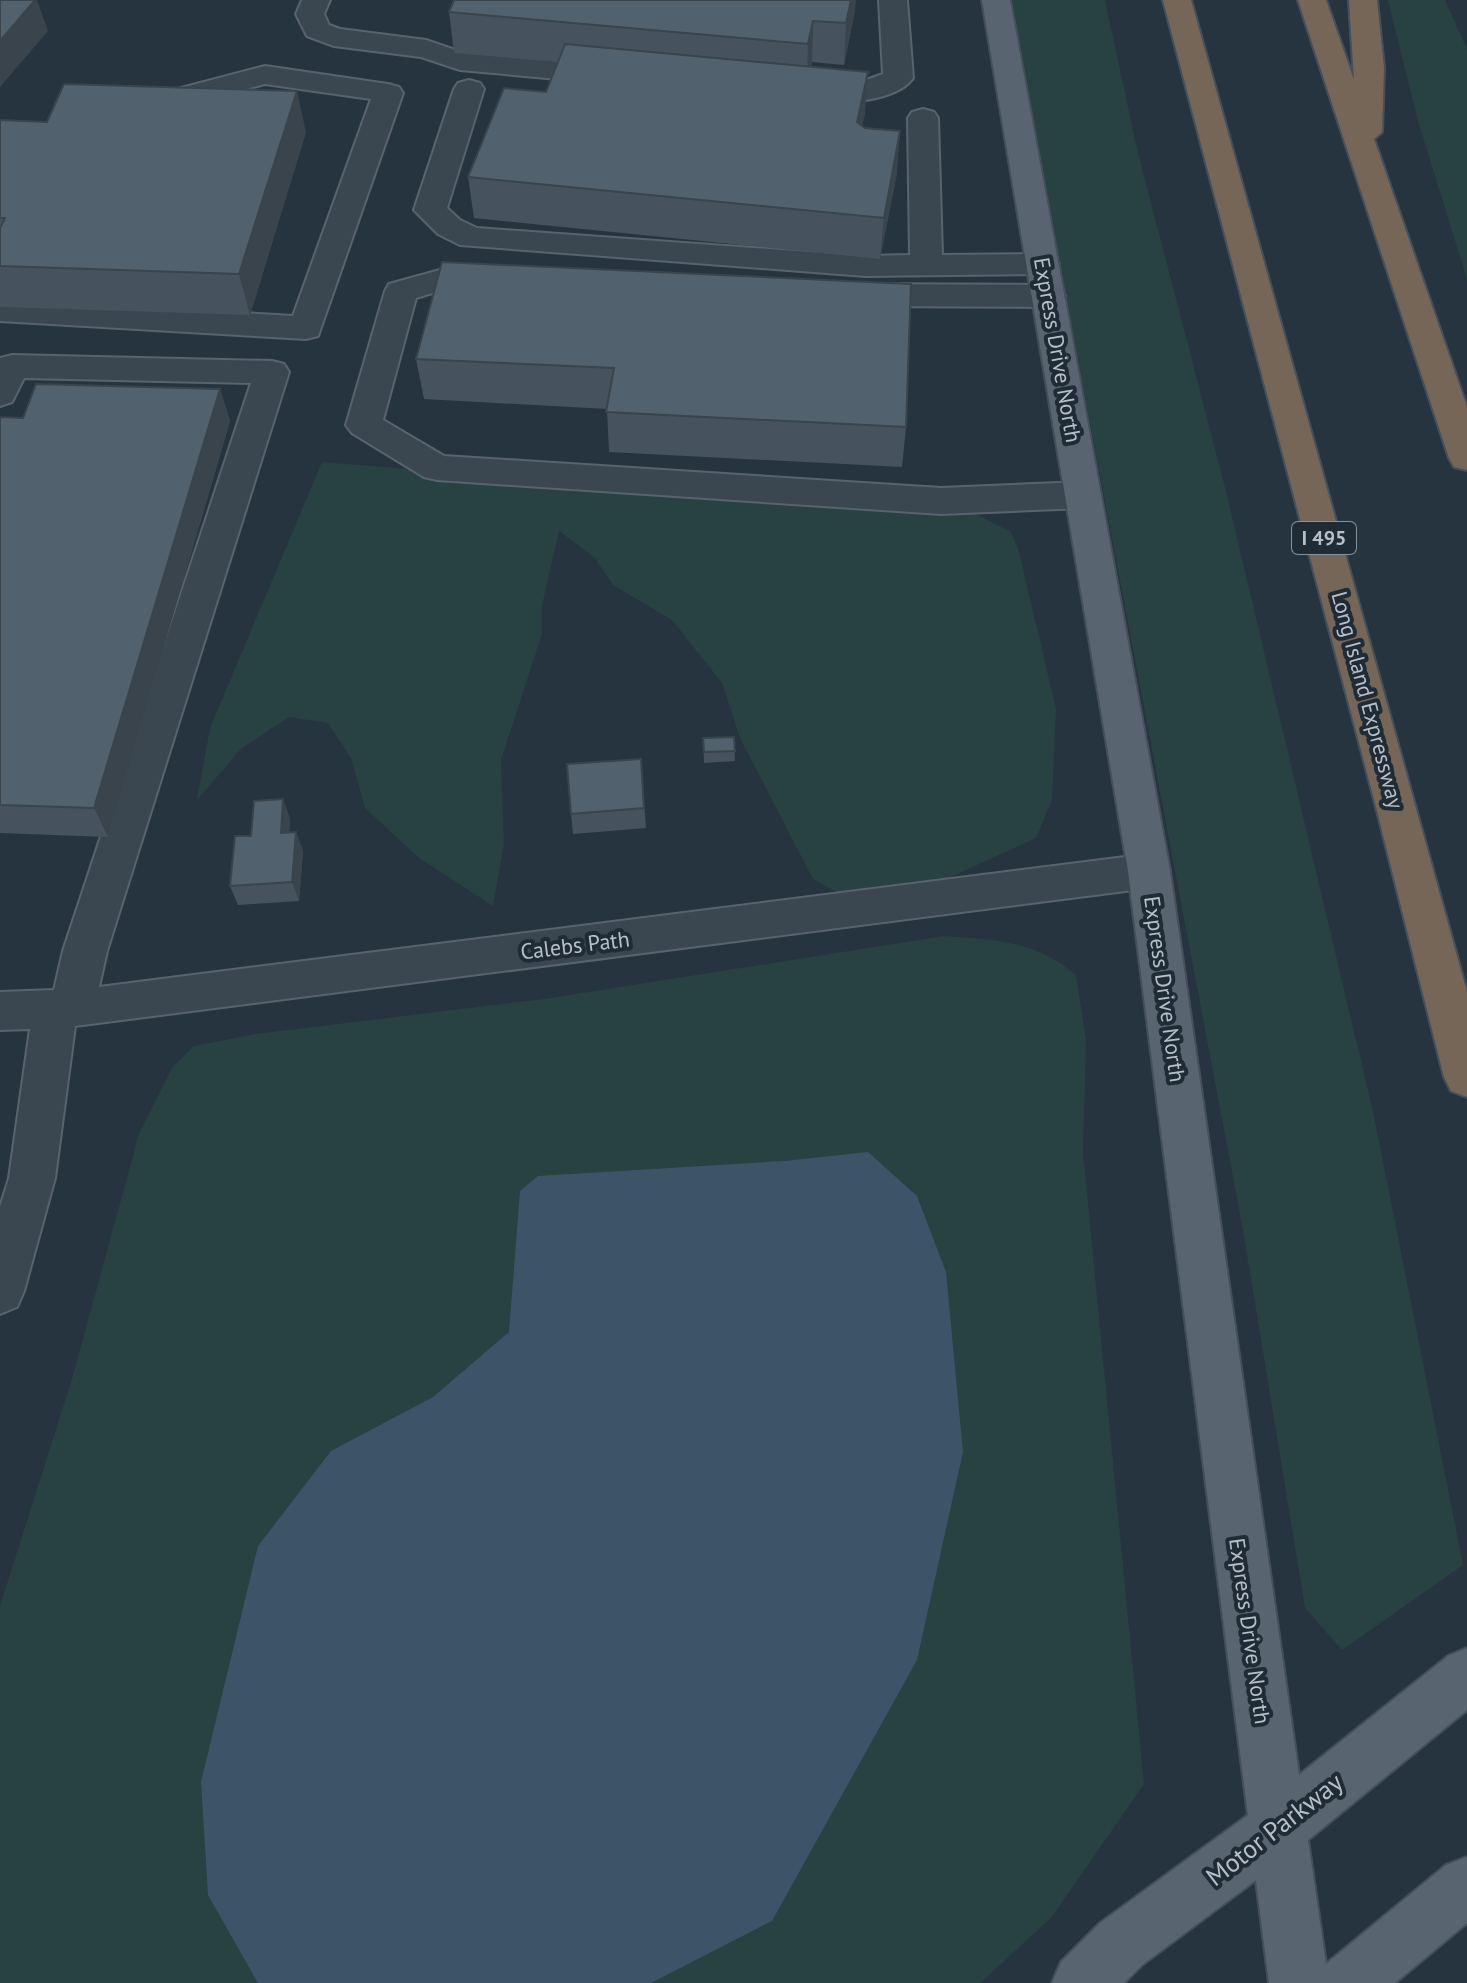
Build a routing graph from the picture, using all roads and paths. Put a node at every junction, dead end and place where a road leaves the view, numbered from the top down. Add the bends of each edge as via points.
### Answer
1 (316, 0) edge
2 (893, 0) edge
3 (996, 0) edge
4 (1153, 0) edge
5 (1177, 0) edge
6 (1312, 0) edge
7 (1363, 0) edge
8 (643, 78) edge
9 (469, 89) dead end
10 (781, 91) edge
11 (118, 113) edge
12 (923, 118) dead end
13 (1366, 159) junction
14 (926, 266) junction
15 (530, 280) edge
16 (1046, 280) junction
17 (764, 291) edge
18 (1257, 294) junction
19 (0, 310) edge
20 (0, 394) edge
21 (1467, 458) edge
22 (1083, 495) junction
23 (1149, 871) junction
24 (64, 1008) junction
25 (0, 1011) edge
26 (1467, 1077) edge
27 (0, 1291) edge
28 (1467, 1675) edge
29 (1277, 1829) junction
30 (1467, 1886) edge
31 (1360, 1973) edge
32 (1082, 1983) edge
33 (1299, 1983) edge

1 - 8 street via 310,14 317,30 334,37 426,49 460,61
2 - 10 street via 898,78 879,89 854,93
3 - 16 main road, Express Drive North
4 - 18 highway
5 - 18 highway, Long Island Expressway / I 495
6 - 13 highway
7 - 13 highway via 1369,68
9 - 14 street via 430,210 471,238
11 - 19 street via 265,75 388,93 306,328
12 - 14 street
13 - 21 highway
14 - 16 street
15 - 22 street via 451,277 401,291 364,425 437,468 941,501
16 - 17 street via 873,296
16 - 22 main road, Express Drive North
18 - 26 highway, Long Island Expressway / I 495
20 - 24 street via 12,366 272,372
22 - 23 main road, Express Drive North
23 - 24 street, Calebs Path
23 - 29 main road, Express Drive North
24 - 25 street, Calebs Path
24 - 27 street via 32,1178
28 - 29 main road, Motor Parkway
29 - 32 main road, Motor Parkway via 1121,1944
29 - 33 main road, Express Drive North
30 - 31 main road

